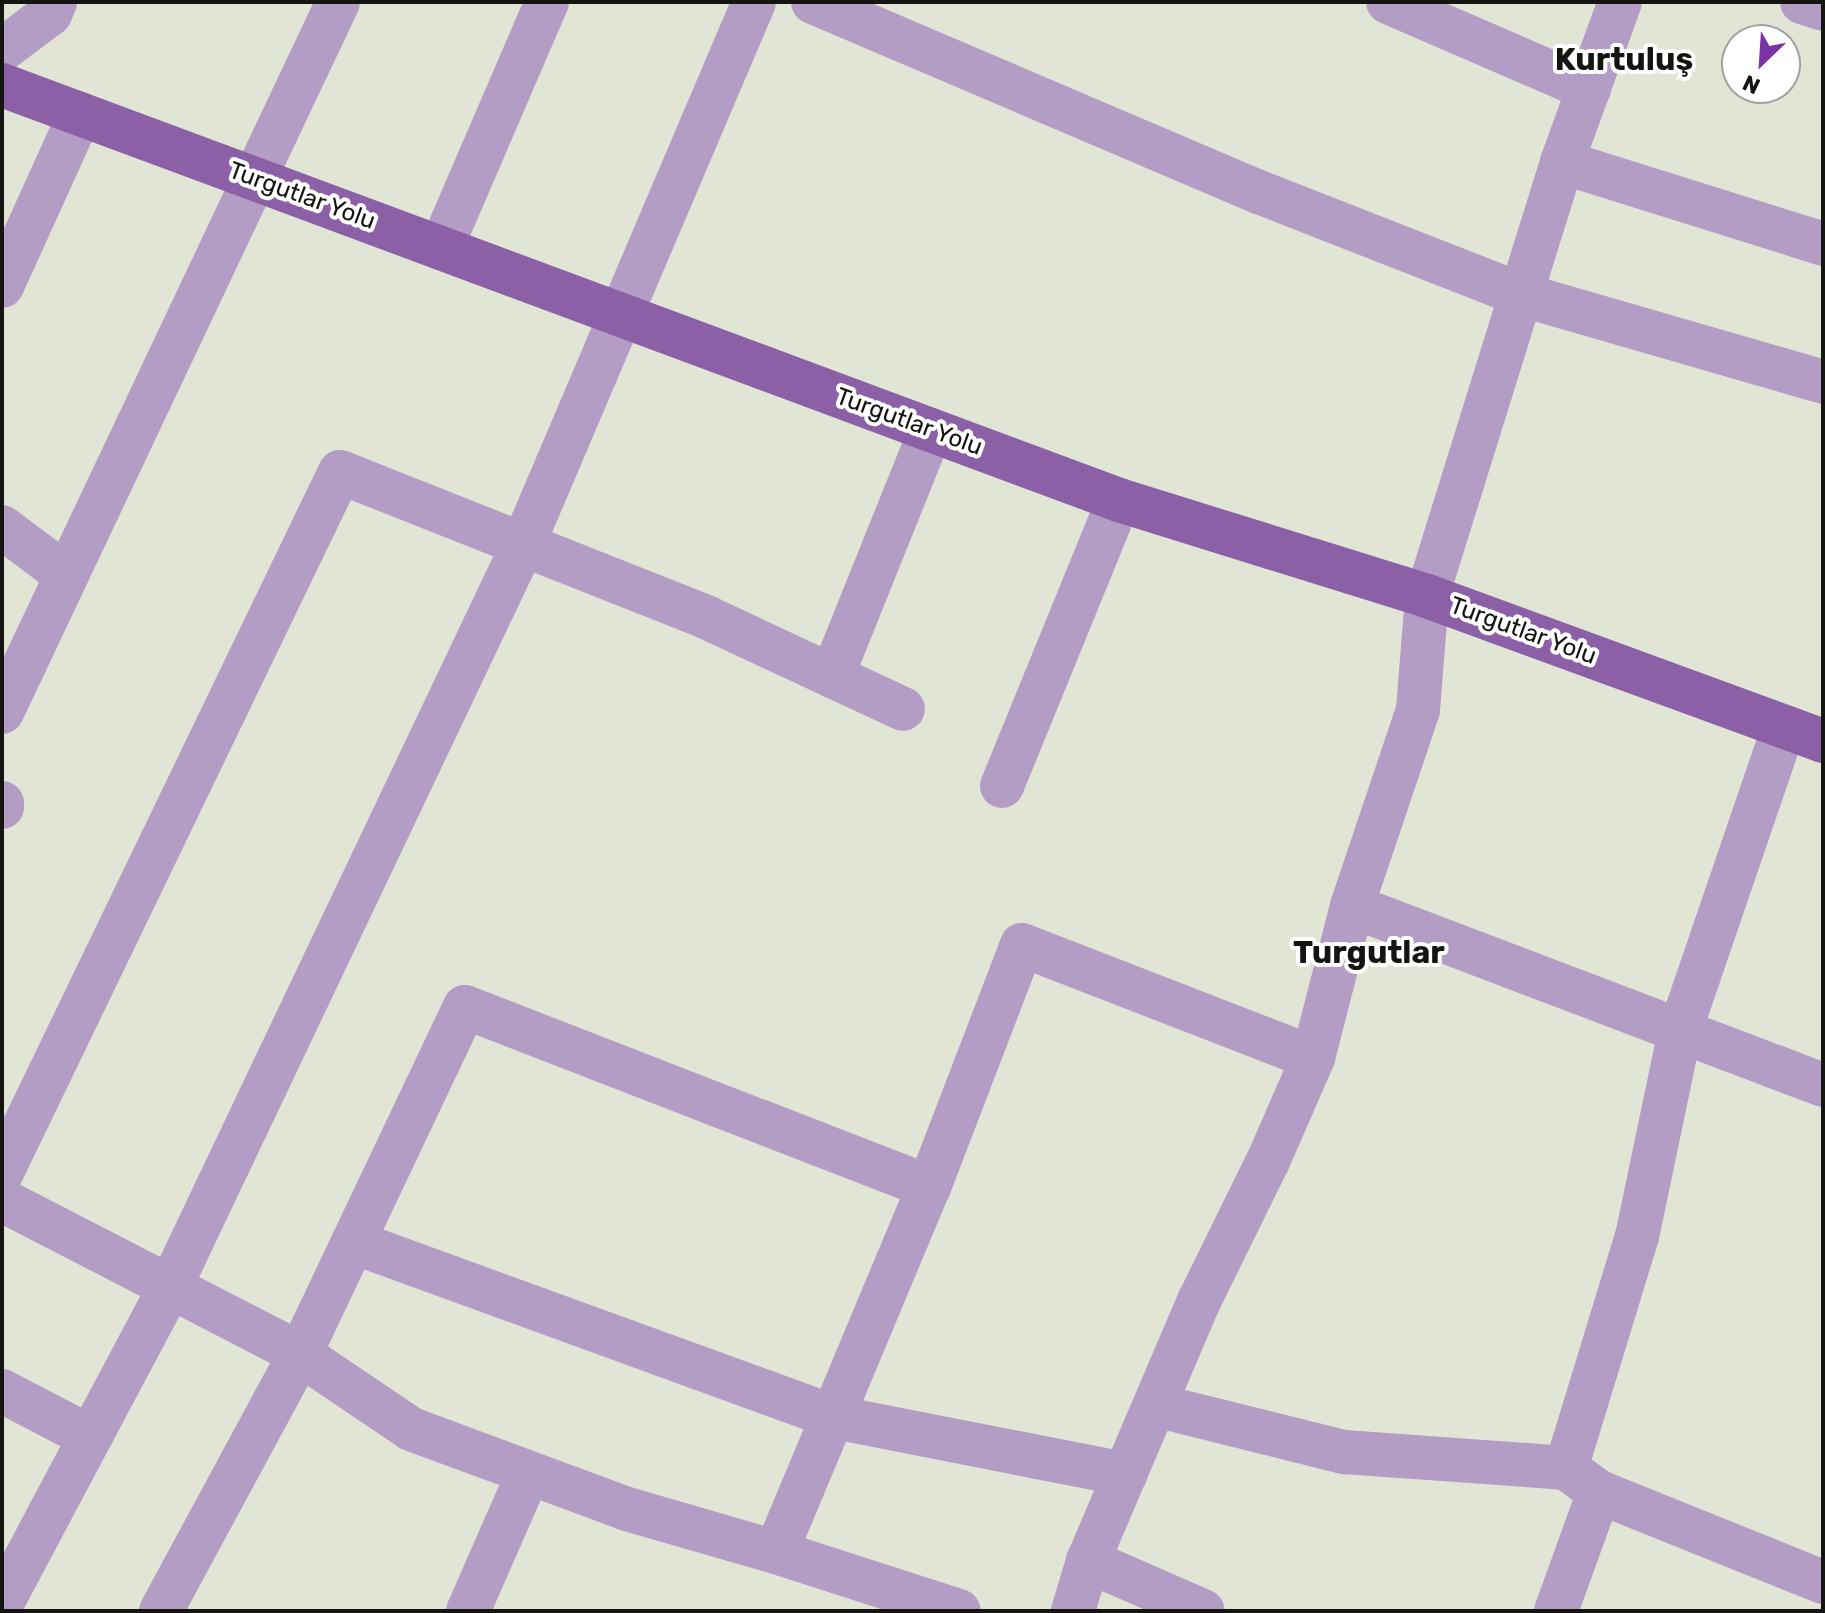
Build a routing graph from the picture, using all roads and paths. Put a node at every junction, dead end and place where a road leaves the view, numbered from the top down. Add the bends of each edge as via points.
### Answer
1 (55, 2) edge
2 (338, 2) edge
3 (547, 2) edge
4 (754, 2) edge
5 (813, 2) edge
6 (1388, 2) edge
7 (1620, 2) edge
8 (1802, 2) edge
9 (1823, 9) edge
10 (2, 50) edge
11 (2, 85) edge
12 (1589, 89) junction
13 (80, 114) junction
14 (1562, 162) junction
15 (254, 178) junction
16 (1823, 244) edge
17 (441, 248) junction
18 (2, 286) edge
19 (1519, 294) junction
20 (624, 316) junction
21 (1823, 382) edge
22 (931, 430) junction
23 (1119, 500) junction
24 (2, 527) edge
25 (522, 547) junction
26 (66, 575) junction
27 (1427, 596) junction
28 (832, 676) junction
29 (903, 709) dead end
30 (2, 712) edge
31 (1804, 734) edge
32 (1002, 786) dead end
33 (1352, 906) junction
34 (1680, 1031) junction
35 (1313, 1058) junction
36 (1823, 1085) edge
37 (2, 1172) edge
38 (929, 1187) junction
39 (2, 1200) edge
40 (353, 1242) junction
41 (171, 1285) junction
42 (300, 1354) junction
43 (2, 1391) edge
44 (1155, 1405) junction
45 (834, 1417) junction
46 (90, 1437) junction
47 (528, 1474) junction
48 (1125, 1474) junction
49 (1583, 1480) junction
50 (776, 1552) junction
51 (1088, 1561) junction
52 (1823, 1582) edge
53 (2, 1603) edge
54 (161, 1611) edge
55 (468, 1611) edge
56 (959, 1611) edge
57 (1073, 1611) edge
58 (1203, 1611) edge
59 (1556, 1611) edge

1 - 10 street via 50,14
2 - 15 street
3 - 17 street
4 - 20 street
5 - 19 street via 1259,192
6 - 12 street
7 - 12 street
8 - 9 street
11 - 13 main road, Turgutlar Yolu
12 - 14 street
13 - 15 main road, Turgutlar Yolu
13 - 18 street
14 - 16 street
14 - 19 street
15 - 17 main road, Turgutlar Yolu
15 - 26 street
17 - 20 main road, Turgutlar Yolu
19 - 21 street
19 - 27 street
20 - 22 main road, Turgutlar Yolu
20 - 25 street
22 - 23 main road, Turgutlar Yolu
22 - 28 street
23 - 27 main road, Turgutlar Yolu
23 - 32 street
24 - 26 street
25 - 28 street via 708,618
25 - 37 street via 340,472
25 - 41 street
26 - 30 street
27 - 31 main road, Turgutlar Yolu
27 - 33 street via 1418,710
28 - 29 street
31 - 34 street
33 - 34 street
33 - 35 street
34 - 36 street
34 - 49 street
35 - 38 street via 1022,945
35 - 44 street
38 - 40 street via 465,1007
38 - 45 street
39 - 41 street
40 - 42 street
40 - 45 street
41 - 42 street
41 - 46 street
42 - 47 street via 411,1429
42 - 54 street
43 - 46 street
44 - 48 street
44 - 49 street via 1344,1452
45 - 48 street
45 - 50 street
46 - 53 street
47 - 50 street
47 - 55 street
48 - 51 street
49 - 52 street
49 - 59 street
50 - 56 street
51 - 57 street
51 - 58 street

